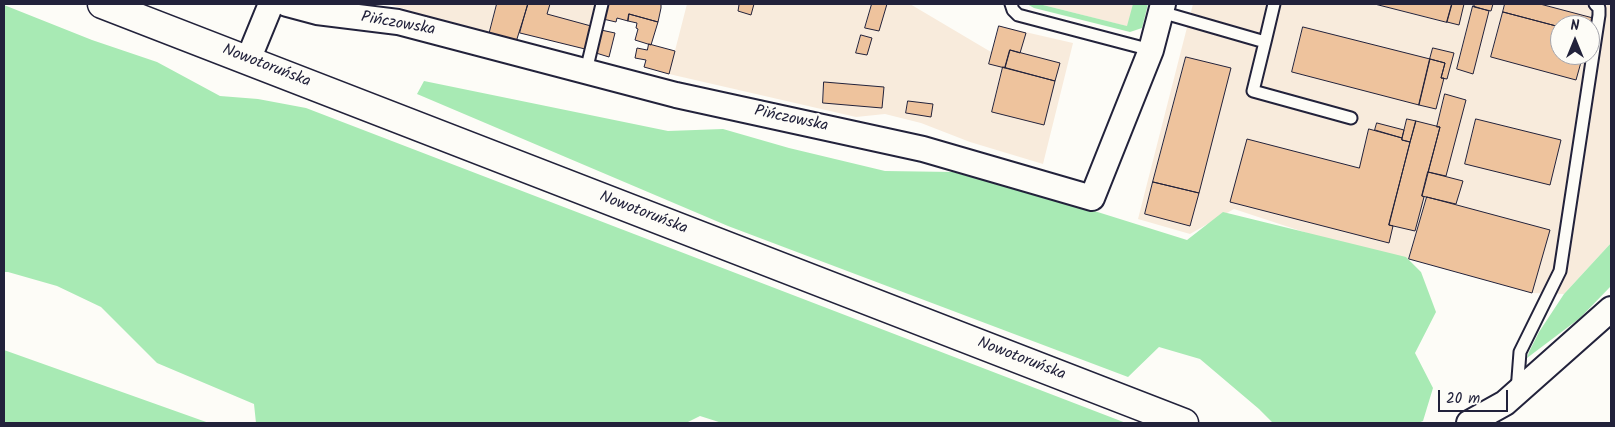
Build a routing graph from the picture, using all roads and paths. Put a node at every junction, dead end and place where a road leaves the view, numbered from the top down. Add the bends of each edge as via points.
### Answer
1 (102, 4) edge
2 (271, 4) edge
3 (287, 4) edge
4 (602, 4) edge
5 (1011, 4) edge
6 (1274, 4) edge
7 (1595, 4) edge
8 (1162, 8) edge
9 (1265, 42) junction
10 (1151, 50) junction
11 (248, 60) junction
12 (586, 71) junction
13 (1351, 118) dead end
14 (1611, 309) edge
15 (1517, 393) junction
16 (1184, 423) edge
17 (1469, 423) edge

1 - 11 main road, Nowotoruńska
2 - 11 street
3 - 12 street, Pińczowska via 317,12 398,22
4 - 12 lane
5 - 10 lane via 1018,15
6 - 9 lane
7 - 15 lane via 1599,15 1560,271 1520,352
8 - 9 lane
8 - 10 street, Pińczowska
9 - 13 lane via 1253,90
10 - 12 street, Pińczowska via 1092,198 923,149 676,95
11 - 16 main road, Nowotoruńska
14 - 15 street
15 - 17 street

